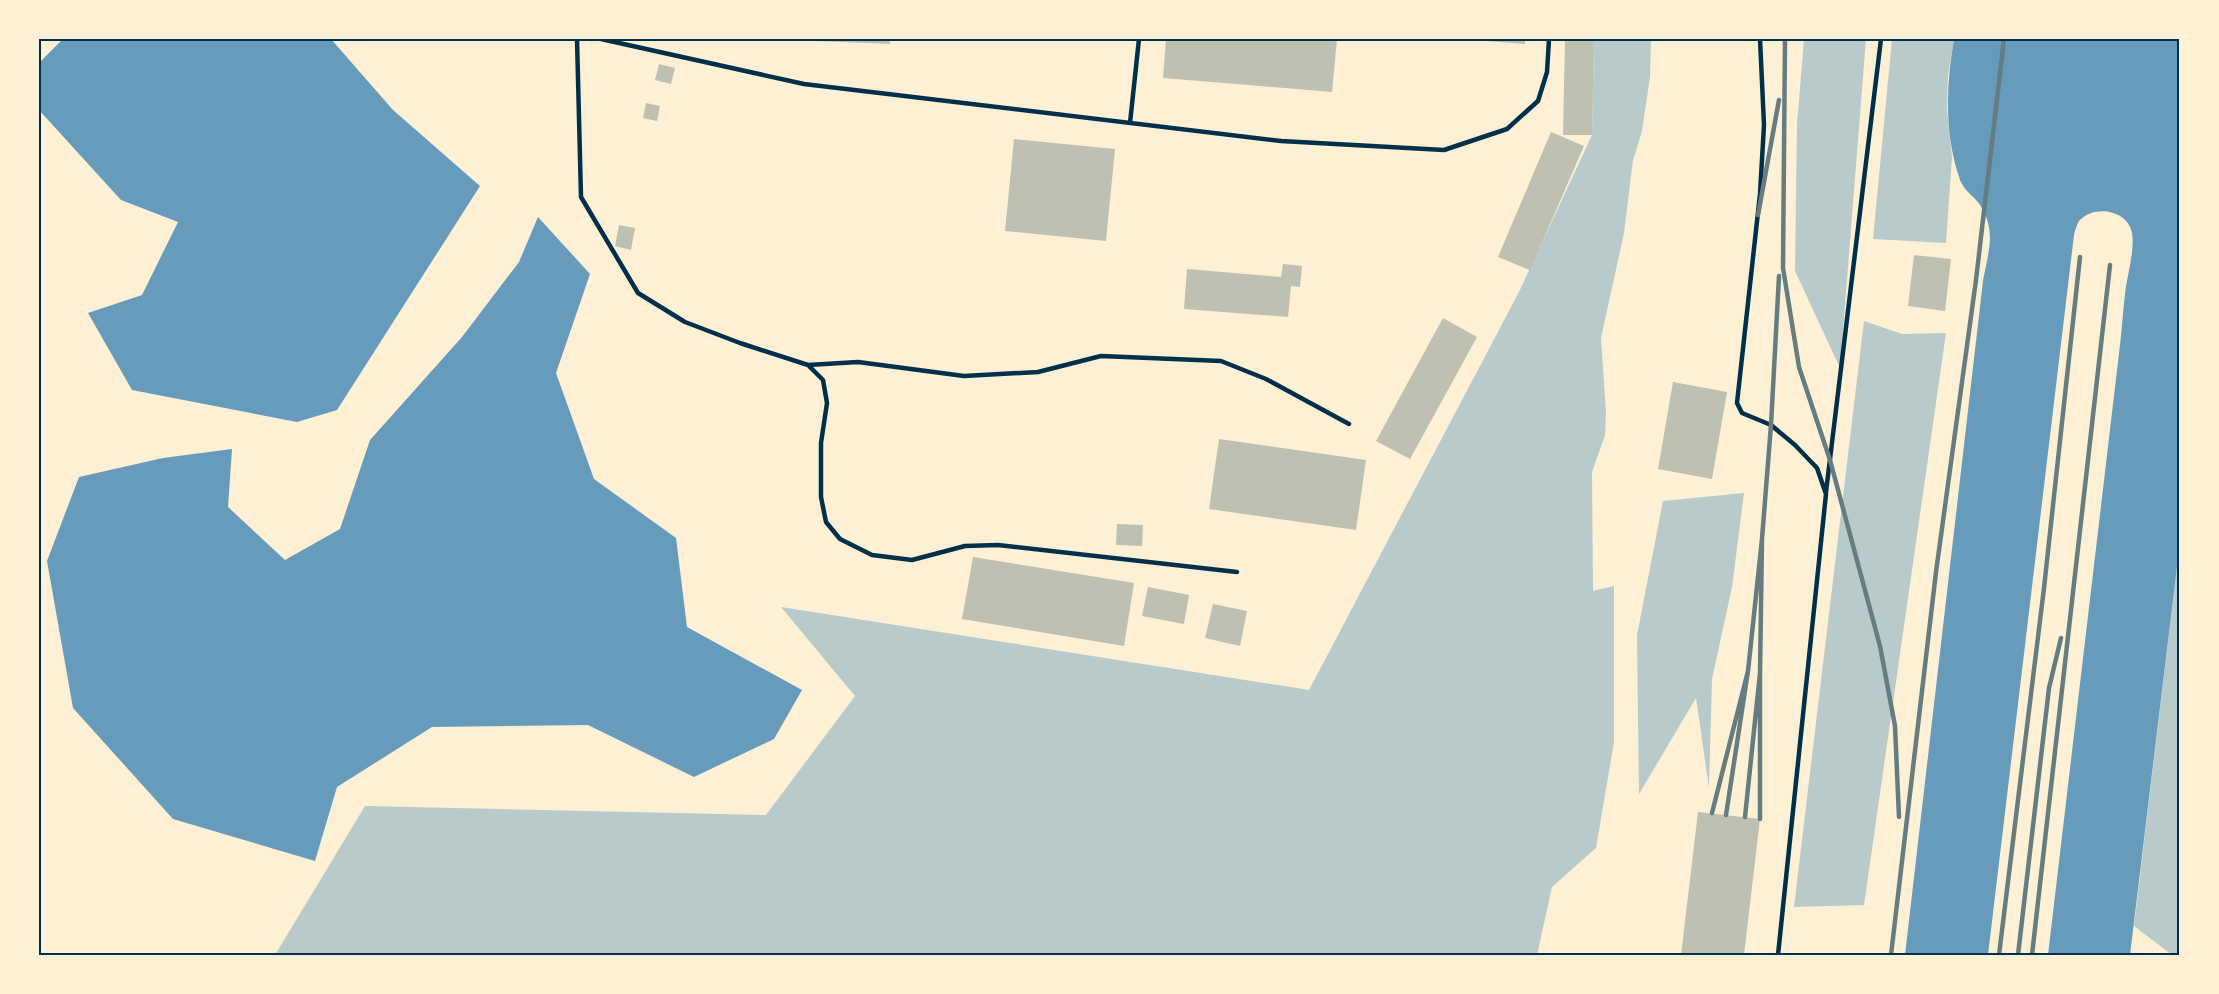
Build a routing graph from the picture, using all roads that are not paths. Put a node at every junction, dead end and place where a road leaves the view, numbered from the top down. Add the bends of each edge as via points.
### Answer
1 (577, 39) edge
2 (601, 39) edge
3 (1139, 39) edge
4 (1549, 39) edge
5 (1760, 39) edge
6 (1881, 39) edge
7 (1130, 123) junction
8 (808, 365) junction
9 (1349, 424) dead end
10 (1826, 494) junction
11 (1237, 572) dead end
12 (1778, 955) edge

1 - 8 lane via 581,197 638,292 685,322
2 - 7 lane via 804,84
3 - 7 lane
4 - 7 lane via 1547,72 1538,100 1507,129 1444,150 1281,141
5 - 10 lane via 1764,125 1760,194 1737,403 1742,412 1771,425 1795,445 1817,468
6 - 10 lane
8 - 9 lane via 858,362 964,376 1038,372 1101,356 1221,361 1266,379
8 - 11 lane via 823,380 827,403 821,443 821,497 826,522 840,539 872,555 912,560 964,546 998,545
10 - 12 lane

